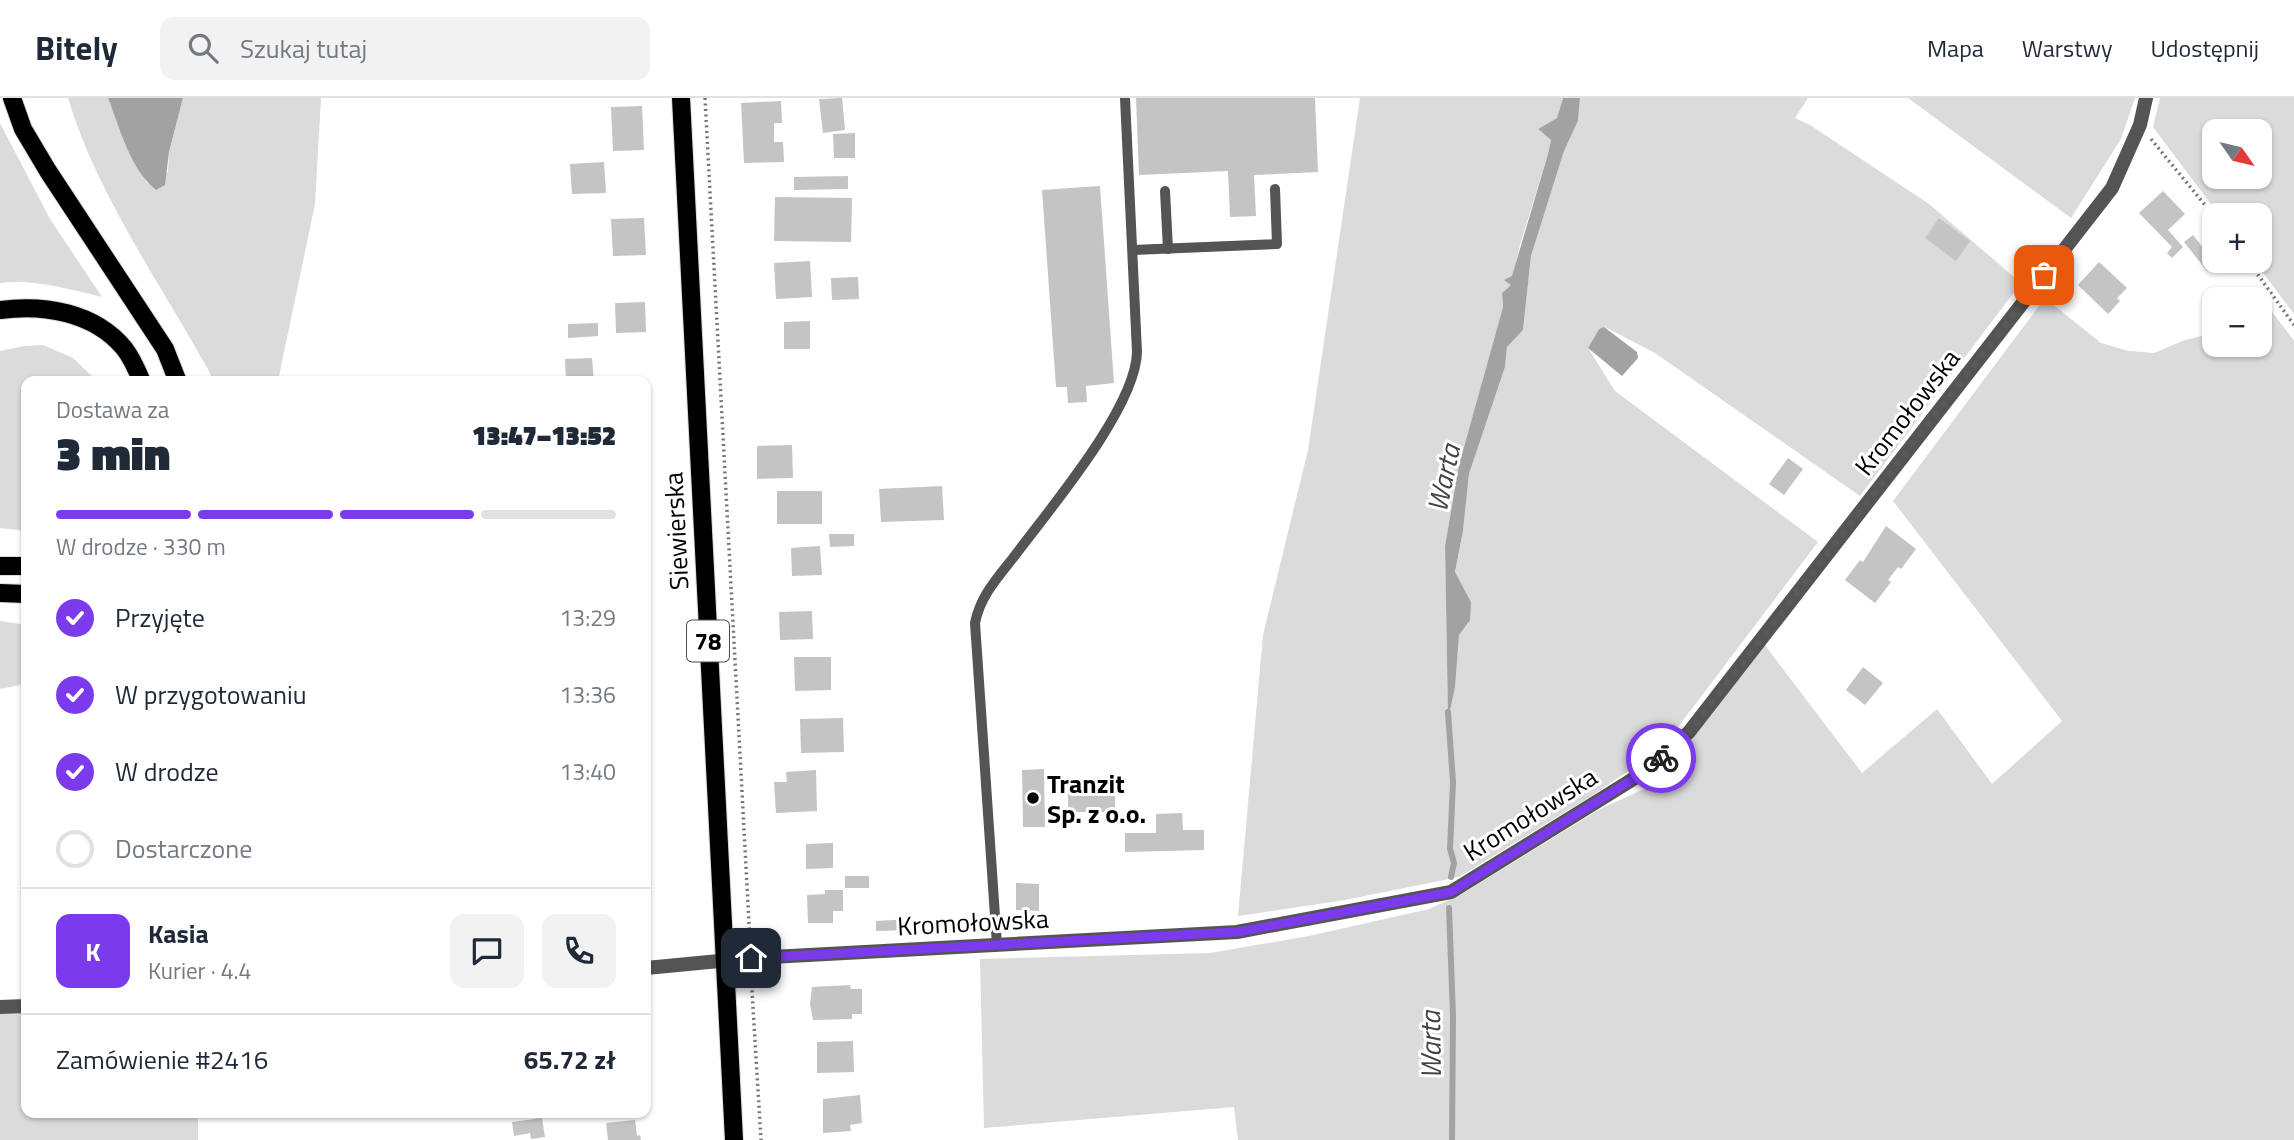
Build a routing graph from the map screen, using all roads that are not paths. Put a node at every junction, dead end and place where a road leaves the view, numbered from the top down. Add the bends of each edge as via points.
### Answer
1 (12, 98) edge
2 (681, 98) edge
3 (1125, 98) edge
4 (2146, 98) edge
5 (1275, 189) dead end
6 (1165, 191) dead end
7 (1168, 248) junction
8 (1133, 250) junction
9 (0, 310) edge
10 (139, 376) edge
11 (175, 376) edge
12 (0, 566) edge
13 (21, 566) edge
14 (0, 593) edge
15 (21, 594) edge
16 (997, 945) junction
17 (724, 962) junction
18 (651, 968) edge
19 (21, 1006) edge
20 (0, 1007) edge
21 (734, 1140) edge

1 - 11 main road via 23,129 164,349
2 - 17 main road, Siewierska / 78
3 - 8 lane
4 - 16 street, Kromołowska via 2140,125 2112,188 1689,732 1651,768 1451,892 1237,932
5 - 7 lane via 1277,244
6 - 7 lane
7 - 8 lane
8 - 16 lane via 1137,363 1128,392 1082,465 990,588 975,623
9 - 10 main road via 57,310 87,320 124,348
12 - 13 main road
14 - 15 main road
16 - 17 street, Kromołowska
17 - 18 street
17 - 21 main road, Siewierska / 78
19 - 20 street

